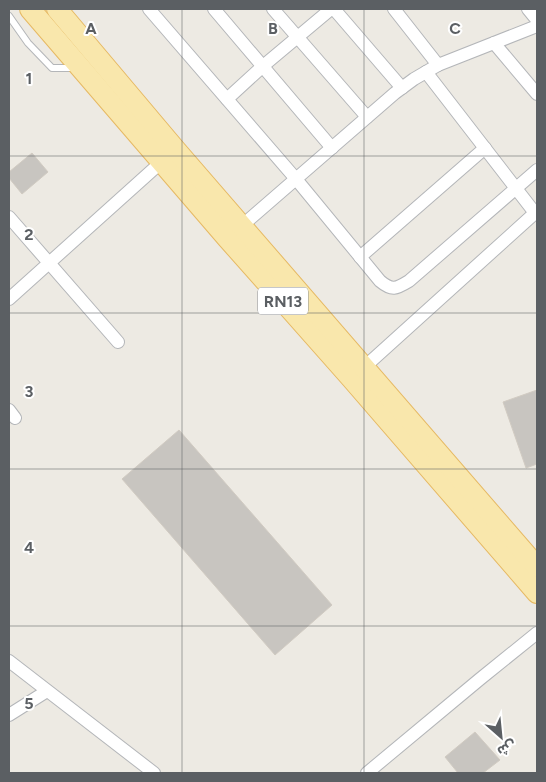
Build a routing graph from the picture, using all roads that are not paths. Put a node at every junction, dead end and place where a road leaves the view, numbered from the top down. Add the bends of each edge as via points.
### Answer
1 (30, 9) edge
2 (57, 9) edge
3 (149, 9) edge
4 (214, 9) edge
5 (273, 9) edge
6 (332, 9) edge
7 (394, 9) edge
8 (528, 9) edge
9 (9, 16) edge
10 (537, 20) edge
11 (537, 26) edge
12 (297, 37) junction
13 (494, 43) junction
14 (438, 65) junction
15 (262, 66) junction
16 (81, 68) junction
17 (426, 72) junction
18 (402, 88) junction
19 (537, 94) edge
20 (227, 99) junction
21 (367, 117) junction
22 (332, 148) junction
23 (485, 148) junction
24 (168, 156) junction
25 (537, 170) edge
26 (296, 179) junction
27 (517, 189) junction
28 (536, 213) edge
29 (9, 217) edge
30 (235, 232) junction
31 (360, 257) junction
32 (49, 262) junction
33 (9, 299) edge
34 (118, 342) dead end
35 (358, 373) junction
36 (537, 567) edge
37 (537, 593) edge
38 (537, 633) edge
39 (9, 661) edge
40 (47, 691) junction
41 (9, 715) edge
42 (154, 773) edge
43 (367, 773) edge

1 - 16 main road, RN13
2 - 24 main road, RN13
3 - 20 street
4 - 15 street
5 - 12 street
6 - 12 street
6 - 18 street
7 - 14 street
8 - 10 street
9 - 16 lane via 28,43 52,68
11 - 13 street
12 - 15 street
12 - 21 street
13 - 14 street
13 - 19 street
14 - 17 street
15 - 20 street
15 - 22 street
16 - 24 main road, RN13
17 - 18 street
17 - 23 street
18 - 21 street
20 - 26 street
21 - 22 street
22 - 26 street
23 - 27 street
23 - 31 street
24 - 30 main road, RN13
24 - 32 street
25 - 27 street
26 - 30 street
26 - 31 street
27 - 28 street
27 - 31 street via 398,288 386,286
28 - 35 street
29 - 32 street
30 - 35 main road, RN13
32 - 33 street
32 - 34 street
35 - 36 main road, RN13
35 - 37 main road, RN13
38 - 43 street
39 - 40 street
40 - 41 street
40 - 42 street

